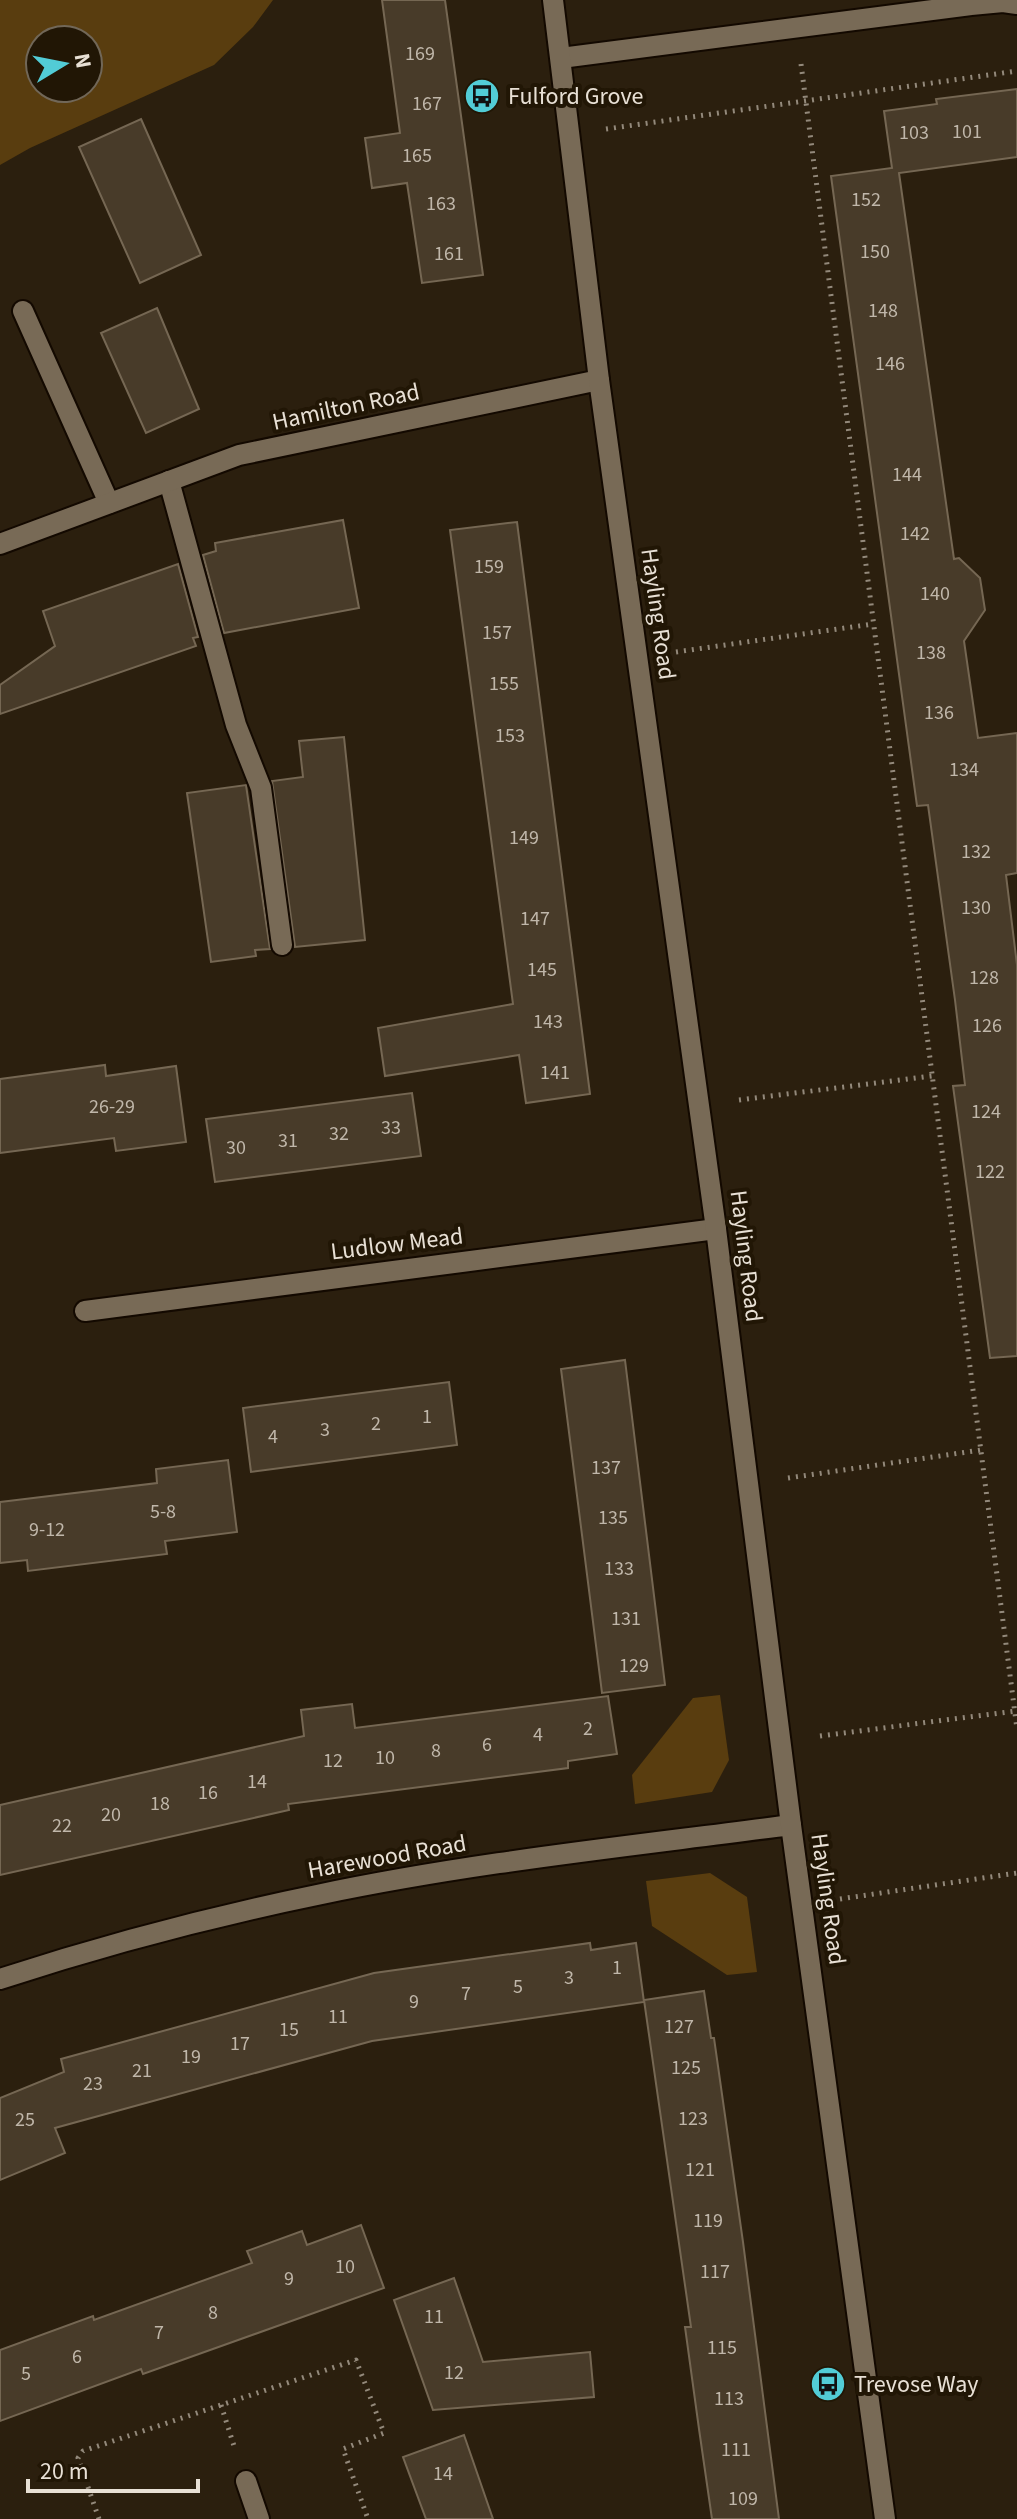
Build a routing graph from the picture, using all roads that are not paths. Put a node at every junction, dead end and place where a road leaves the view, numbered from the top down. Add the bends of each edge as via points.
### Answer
1 (553, 0) edge
2 (1017, 4) edge
3 (561, 58) junction
4 (23, 311) dead end
5 (599, 380) junction
6 (169, 481) junction
7 (109, 503) junction
8 (0, 544) edge
9 (282, 945) dead end
10 (716, 1229) junction
11 (85, 1311) dead end
12 (791, 1825) junction
13 (0, 1979) edge
14 (246, 2481) dead end
15 (259, 2519) edge
16 (885, 2519) edge

1 - 3 street, Hayling Road
2 - 3 street via 971,5
3 - 5 street, Hayling Road
4 - 7 street
5 - 6 street, Hamilton Road via 239,455
5 - 10 street, Hayling Road
6 - 7 street, Hamilton Road
6 - 9 street via 236,725 261,788
7 - 8 street, Hamilton Road
10 - 11 street, Ludlow Mead
10 - 12 street, Hayling Road
12 - 13 street, Harewood Road via 317,1895 92,1949
12 - 16 street, Hayling Road
14 - 15 street

